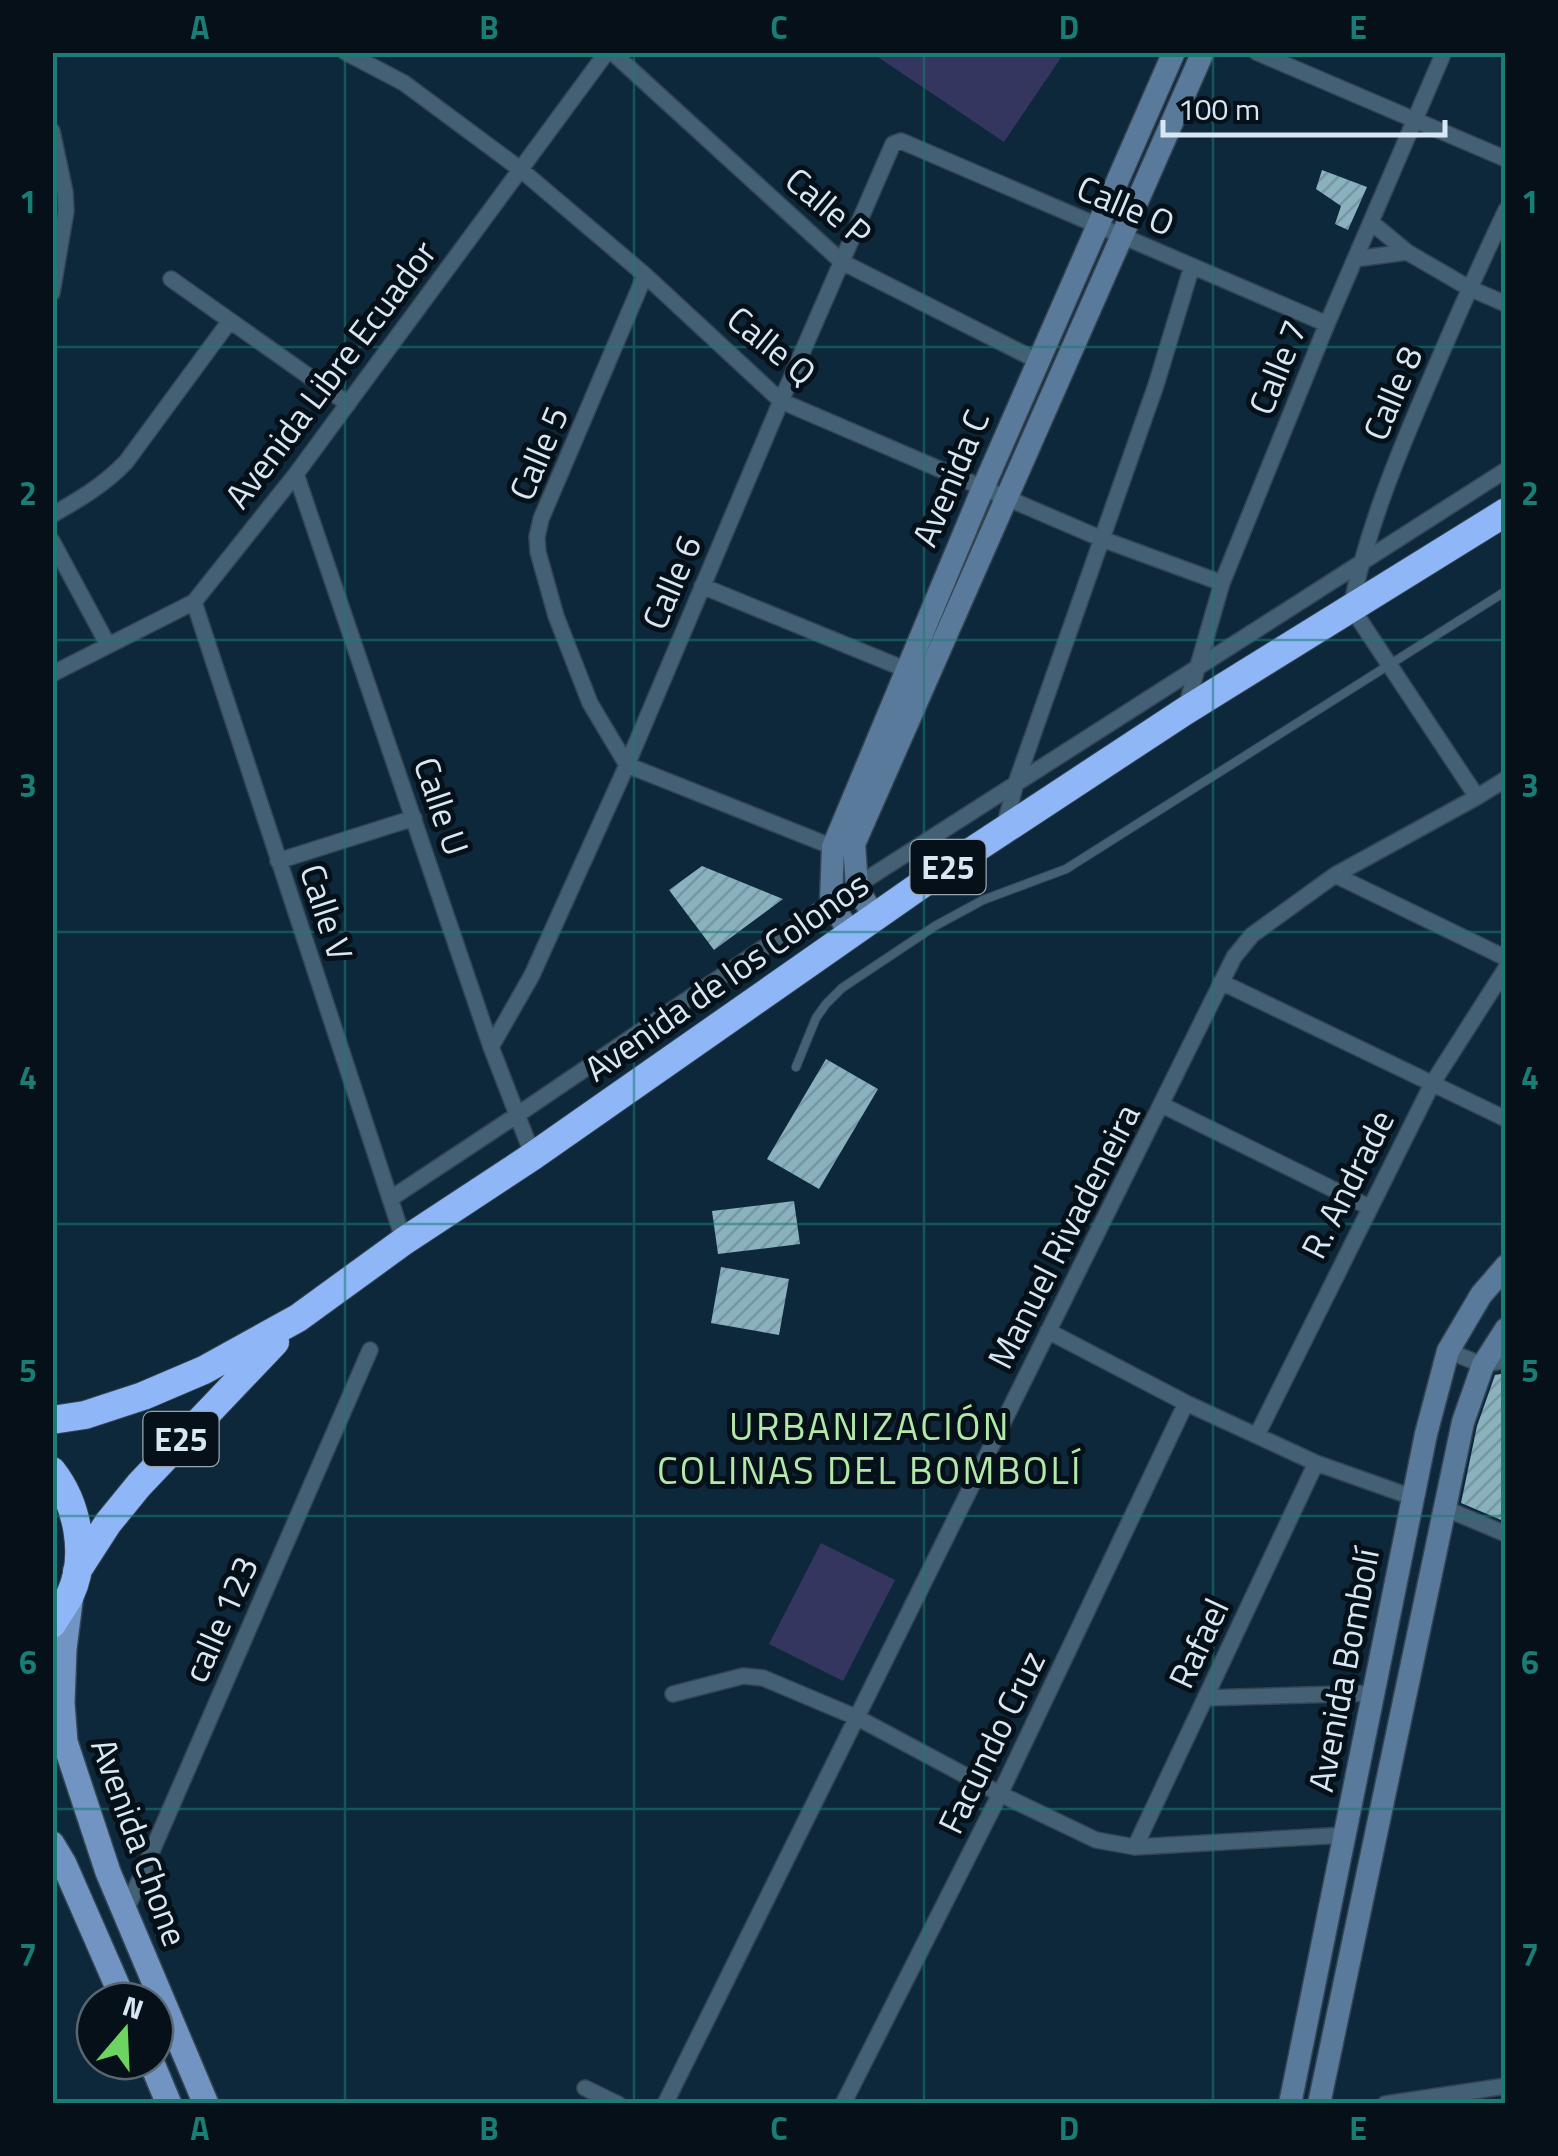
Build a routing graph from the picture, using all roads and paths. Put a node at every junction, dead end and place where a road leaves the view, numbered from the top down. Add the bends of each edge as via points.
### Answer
1 (344, 52) edge
2 (610, 52) edge
3 (1174, 52) edge
4 (1203, 52) edge
5 (1256, 52) edge
6 (1444, 52) edge
7 (1416, 119) junction
8 (52, 131) edge
9 (901, 141) joint
10 (1506, 158) edge
11 (520, 169) junction
12 (1506, 210) edge
13 (1371, 222) junction
14 (1098, 226) junction
15 (1123, 236) junction
16 (1408, 252) junction
17 (1355, 259) junction
18 (842, 262) junction
19 (1192, 266) junction
20 (645, 275) junction
21 (171, 278) dead end
22 (1469, 288) junction
23 (52, 293) edge
24 (1506, 304) edge
25 (230, 322) junction
26 (1327, 324) junction
27 (1038, 361) junction
28 (781, 400) junction
29 (348, 404) junction
30 (1506, 470) edge
31 (296, 474) junction
32 (983, 488) junction
33 (1008, 498) junction
34 (1506, 512) edge
35 (52, 515) edge
36 (1102, 538) junction
37 (52, 541) edge
38 (1360, 565) junction
39 (1222, 582) junction
40 (702, 586) junction
41 (1506, 591) edge
42 (194, 602) junction
43 (1351, 607) junction
44 (108, 645) junction
45 (1200, 664) junction
46 (1391, 664) junction
47 (906, 670) junction
48 (52, 674) edge
49 (1185, 711) junction
50 (628, 765) junction
51 (1506, 778) edge
52 (1016, 783) junction
53 (1477, 797) junction
54 (414, 818) junction
55 (1002, 830) junction
56 (832, 847) junction
57 (278, 861) junction
58 (1336, 874) junction
59 (856, 887) junction
60 (830, 902) junction
61 (874, 919) junction
62 (851, 935) junction
63 (1506, 958) edge
64 (1506, 968) edge
65 (1221, 982) junction
66 (491, 1046) junction
67 (796, 1067) dead end
68 (1432, 1084) junction
69 (1162, 1105) junction
70 (518, 1115) junction
71 (1506, 1119) edge
72 (533, 1156) junction
73 (390, 1199) junction
74 (1369, 1207) junction
75 (404, 1241) junction
76 (1506, 1266) edge
77 (298, 1318) junction
78 (1506, 1330) edge
79 (1048, 1331) junction
80 (370, 1350) dead end
81 (1448, 1350) junction
82 (1494, 1362) edge
83 (1186, 1403) junction
84 (52, 1420) edge
85 (1256, 1434) junction
86 (1316, 1464) junction
87 (52, 1471) edge
88 (1412, 1497) junction
89 (1444, 1508) junction
90 (1506, 1534) edge
91 (74, 1582) junction
92 (52, 1624) edge
93 (1374, 1692) junction
94 (673, 1694) dead end
95 (1206, 1698) junction
96 (858, 1718) junction
97 (1000, 1794) junction
98 (1346, 1835) junction
99 (1135, 1847) junction
100 (56, 1858) edge
101 (125, 1913) junction
102 (114, 1981) edge
103 (160, 2081) edge
104 (1506, 2086) edge
105 (585, 2088) dead end
106 (170, 2104) edge
107 (206, 2104) edge
108 (618, 2104) edge
109 (665, 2104) edge
110 (843, 2104) edge
111 (1290, 2104) edge
112 (1318, 2104) edge
113 (1385, 2104) edge

1 - 11 street, Calle Q via 404,83
2 - 11 street, Avenida Libre Ecuador
2 - 18 street, Calle P
3 - 14 street, Avenida C
4 - 15 street, Avenida C
5 - 7 street
6 - 7 street, Calle 7
7 - 10 street
7 - 13 street, Calle 7
8 - 23 street via 66,211
9 - 14 street, Calle O
9 - 18 street, Calle 6 via 890,149
11 - 20 street, Calle Q
11 - 29 street, Avenida Libre Ecuador
12 - 22 street, Calle 8
13 - 16 street
13 - 17 street, Calle 7
14 - 15 street, Calle O
14 - 27 street, Avenida C
15 - 19 street, Calle O
15 - 33 street, Avenida C
16 - 17 street
16 - 22 street
17 - 26 street, Calle 7
18 - 27 street, Calle P
18 - 28 street, Calle 6
19 - 26 street, Calle O
19 - 36 street
20 - 28 street, Calle Q
20 - 50 street, Calle 5 via 537,536 582,685
21 - 25 street
22 - 24 street
22 - 38 street, Calle 8 via 1387,482
25 - 29 street
25 - 35 street via 118,470
26 - 39 street, Calle 7
27 - 32 street, Avenida C
28 - 32 street, Calle Q
28 - 40 street, Calle 6
29 - 31 street, Avenida Libre Ecuador
30 - 38 street
31 - 42 street, Avenida Libre Ecuador
31 - 54 street, Calle U
32 - 33 street, Calle Q
32 - 47 street, Avenida C
33 - 36 street, Calle Q
33 - 59 street, Avenida C via 854,844
34 - 43 highway, Avenida de los Colonos / E25
36 - 39 street, Calle Q
36 - 52 street
37 - 44 street
38 - 43 street, Calle 8
38 - 45 street
39 - 45 street, Calle 7
40 - 47 street
40 - 50 street, Calle 6
41 - 46 lane
42 - 44 street, Avenida Libre Ecuador
42 - 57 street, Calle V
43 - 46 street
43 - 49 highway, Avenida de los Colonos / E25
44 - 48 street, Avenida Libre Ecuador
45 - 49 street, Calle 7
45 - 52 street
46 - 53 street
46 - 67 lane via 1066,869 982,900 842,988 816,1018
47 - 56 street, Avenida C
49 - 55 highway, Avenida de los Colonos / E25
50 - 56 street
50 - 66 street, Calle 6 via 532,975
51 - 53 street, Manuel Rivadeneira
52 - 55 street
52 - 59 street
53 - 58 street, Manuel Rivadeneira
54 - 57 street
54 - 66 street, Calle U
55 - 61 highway, Avenida de los Colonos / E25
56 - 60 street, Avenida C
57 - 73 street, Calle V
58 - 63 street
58 - 65 street, Manuel Rivadeneira via 1252,935
59 - 60 street
59 - 61 street
60 - 62 street
60 - 70 street
61 - 62 highway, Avenida de los Colonos / E25
62 - 72 highway, Avenida de los Colonos / E25
64 - 68 street, R. Andrade
65 - 68 street
65 - 69 street, Manuel Rivadeneira
66 - 70 street, Calle U
68 - 71 street
68 - 74 street, R. Andrade
69 - 74 street
69 - 79 street, Manuel Rivadeneira
70 - 72 street, Calle U
70 - 73 street
72 - 75 highway, Avenida de los Colonos / E25
73 - 75 street, Calle V
74 - 85 street, R. Andrade
75 - 77 highway, Avenida de los Colonos / E25
76 - 81 street, Avenida Bombolí
77 - 84 highway, Avenida de los Colonos / E25 via 143,1396
77 - 91 highway, Avenida de los Colonos / E25 via 139,1485
78 - 82 street, Avenida Bombolí
79 - 83 street
79 - 96 street, Manuel Rivadeneira
80 - 101 street, calle 123
81 - 82 street
81 - 88 street, Avenida Bombolí
82 - 89 street, Avenida Bombolí via 1463,1422
83 - 85 street
83 - 97 street, Facundo Cruz
85 - 86 street
86 - 88 street
86 - 95 street, Rafael
87 - 91 highway via 78,1528
88 - 93 street, Avenida Bombolí
89 - 90 street
89 - 112 street, Avenida Bombolí
91 - 92 highway, E25
91 - 101 main road, Avenida Chone via 63,1667 65,1742
93 - 95 street
93 - 98 street, Avenida Bombolí
94 - 96 street via 753,1675
95 - 99 street, Rafael
96 - 97 street
96 - 109 street, Manuel Rivadeneira
97 - 99 street via 1096,1840
97 - 110 street, Facundo Cruz
98 - 99 street
98 - 111 street, Avenida Bombolí
100 - 102 main road, Avenida Chone
101 - 107 main road, Avenida Chone
103 - 106 main road
104 - 113 street
105 - 108 street

